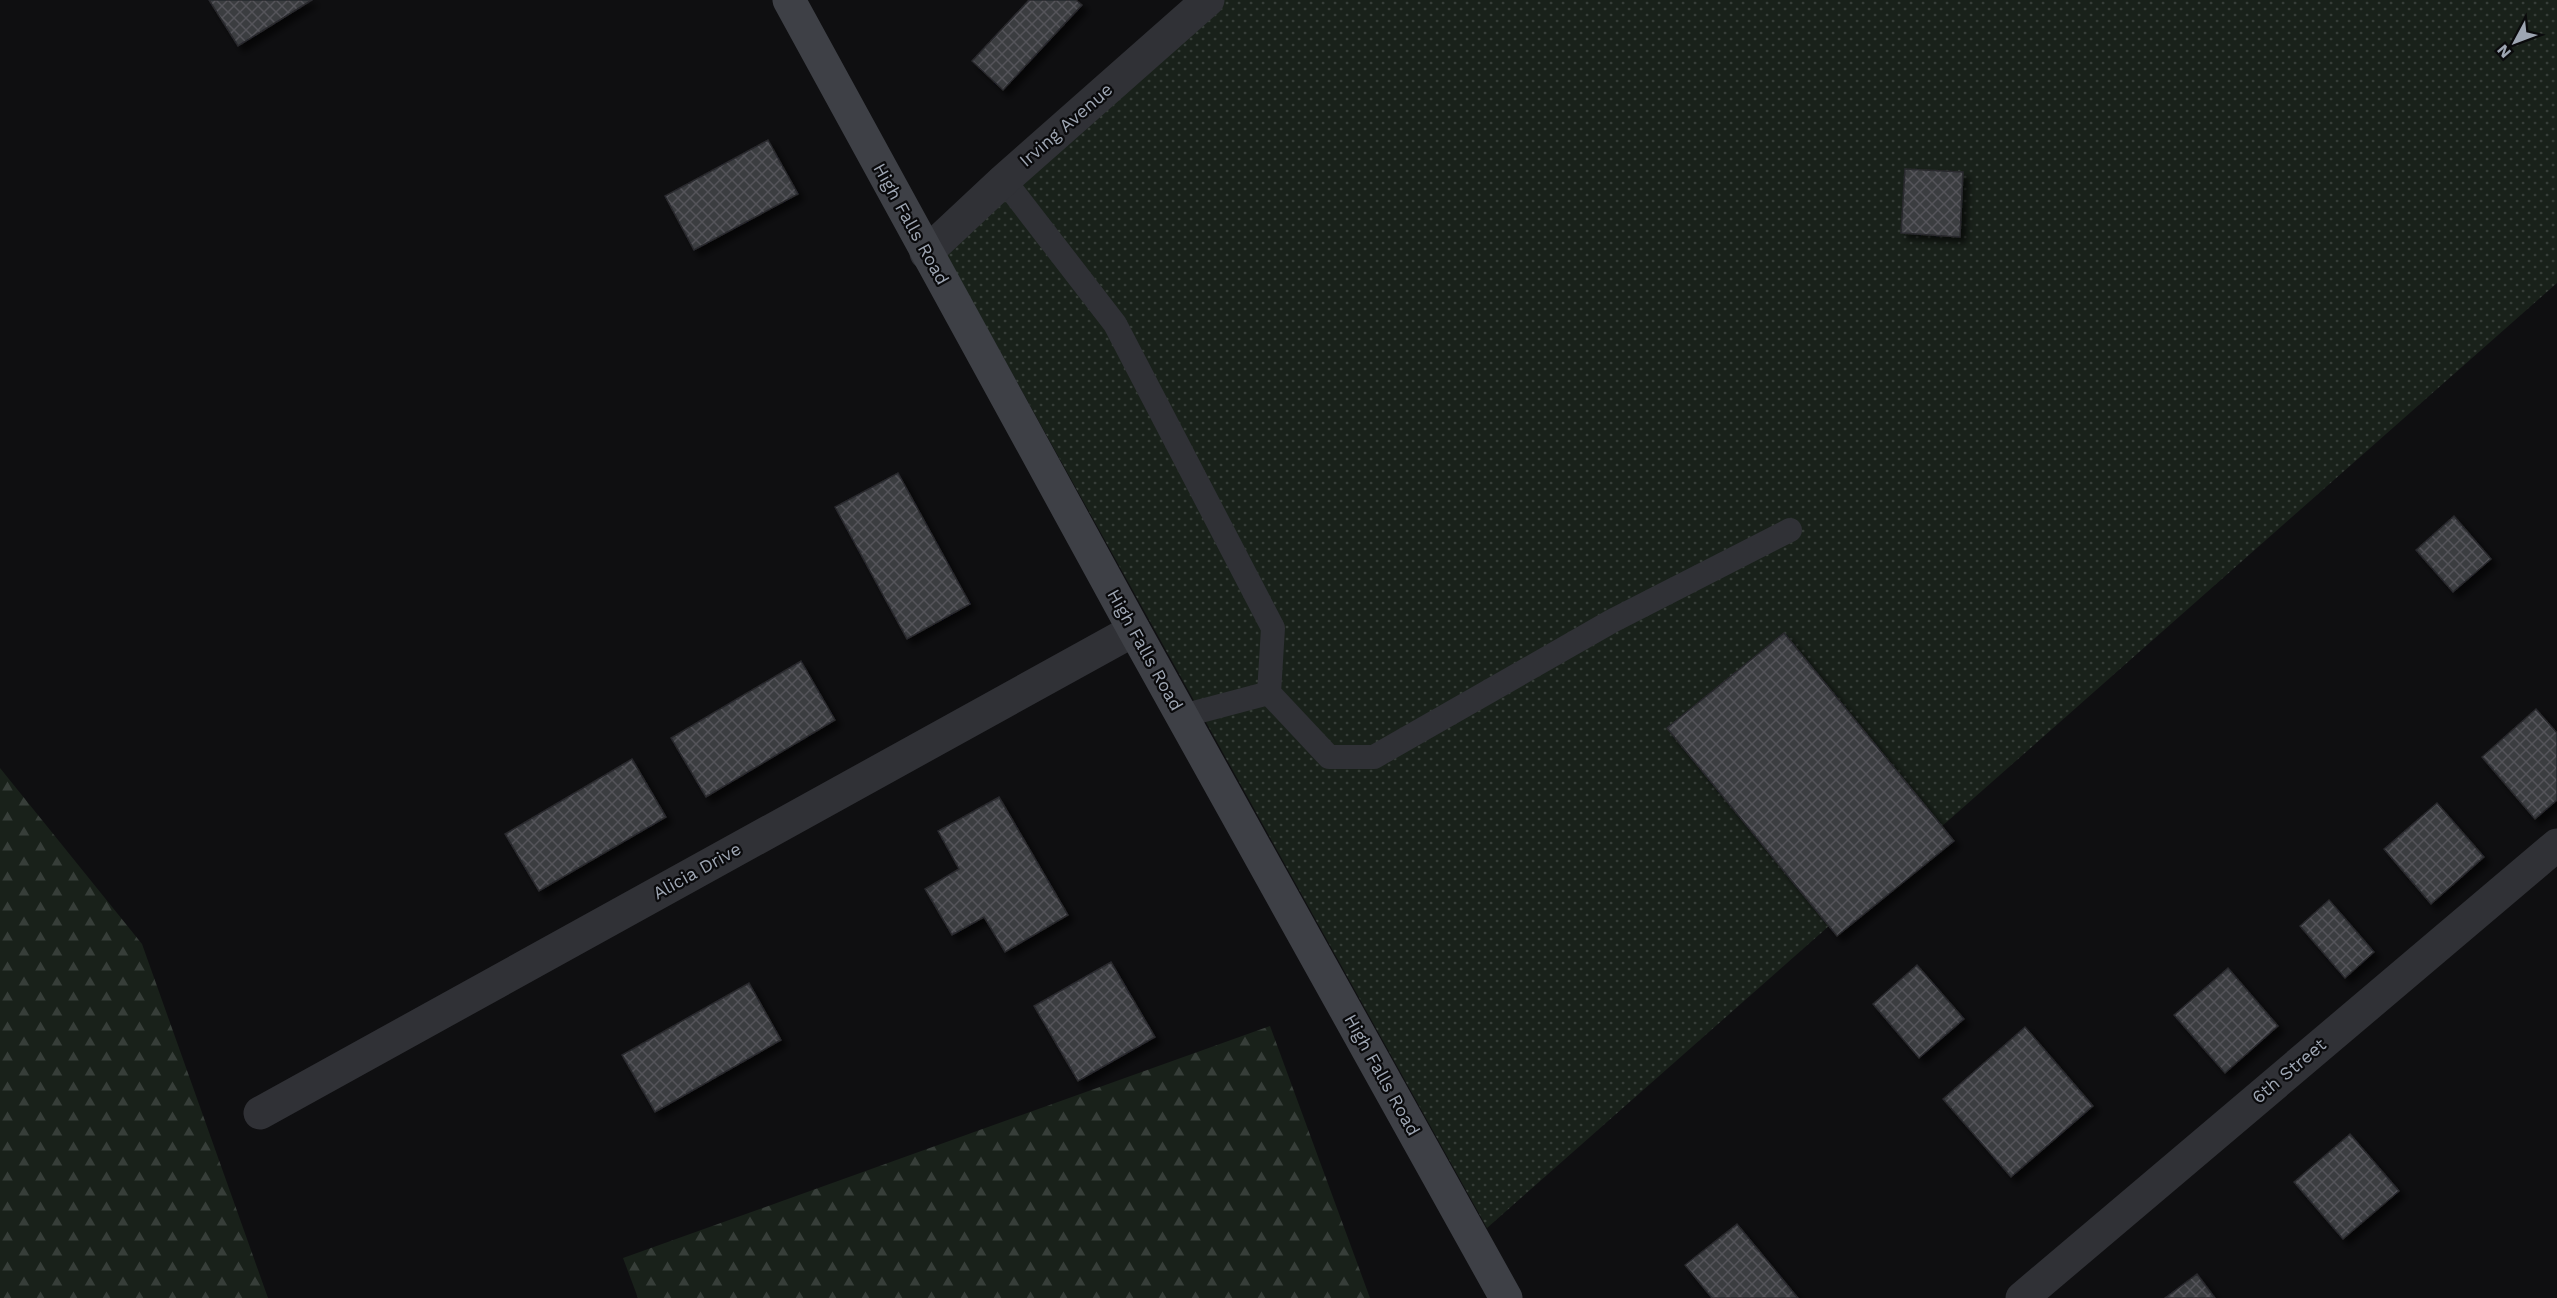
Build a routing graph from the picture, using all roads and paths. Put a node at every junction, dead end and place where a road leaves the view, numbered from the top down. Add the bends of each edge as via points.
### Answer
1 (789, 0) edge
2 (1208, 0) edge
3 (1005, 180) junction
4 (926, 253) junction
5 (1790, 530) dead end
6 (1134, 630) junction
7 (1269, 693) junction
8 (1182, 717) junction
9 (2557, 845) edge
10 (260, 1113) dead end
11 (1506, 1298) edge
12 (2022, 1298) edge

1 - 4 street, High Falls Road
2 - 3 street, Irving Avenue
3 - 4 street, Irving Avenue
3 - 7 lane via 1115,324 1268,618 1273,628
4 - 6 street, High Falls Road
5 - 7 lane via 1611,621 1374,757 1329,757
6 - 8 street, High Falls Road
6 - 10 street, Alicia Drive
7 - 8 lane
8 - 11 street, High Falls Road
9 - 12 street, 6th Street

